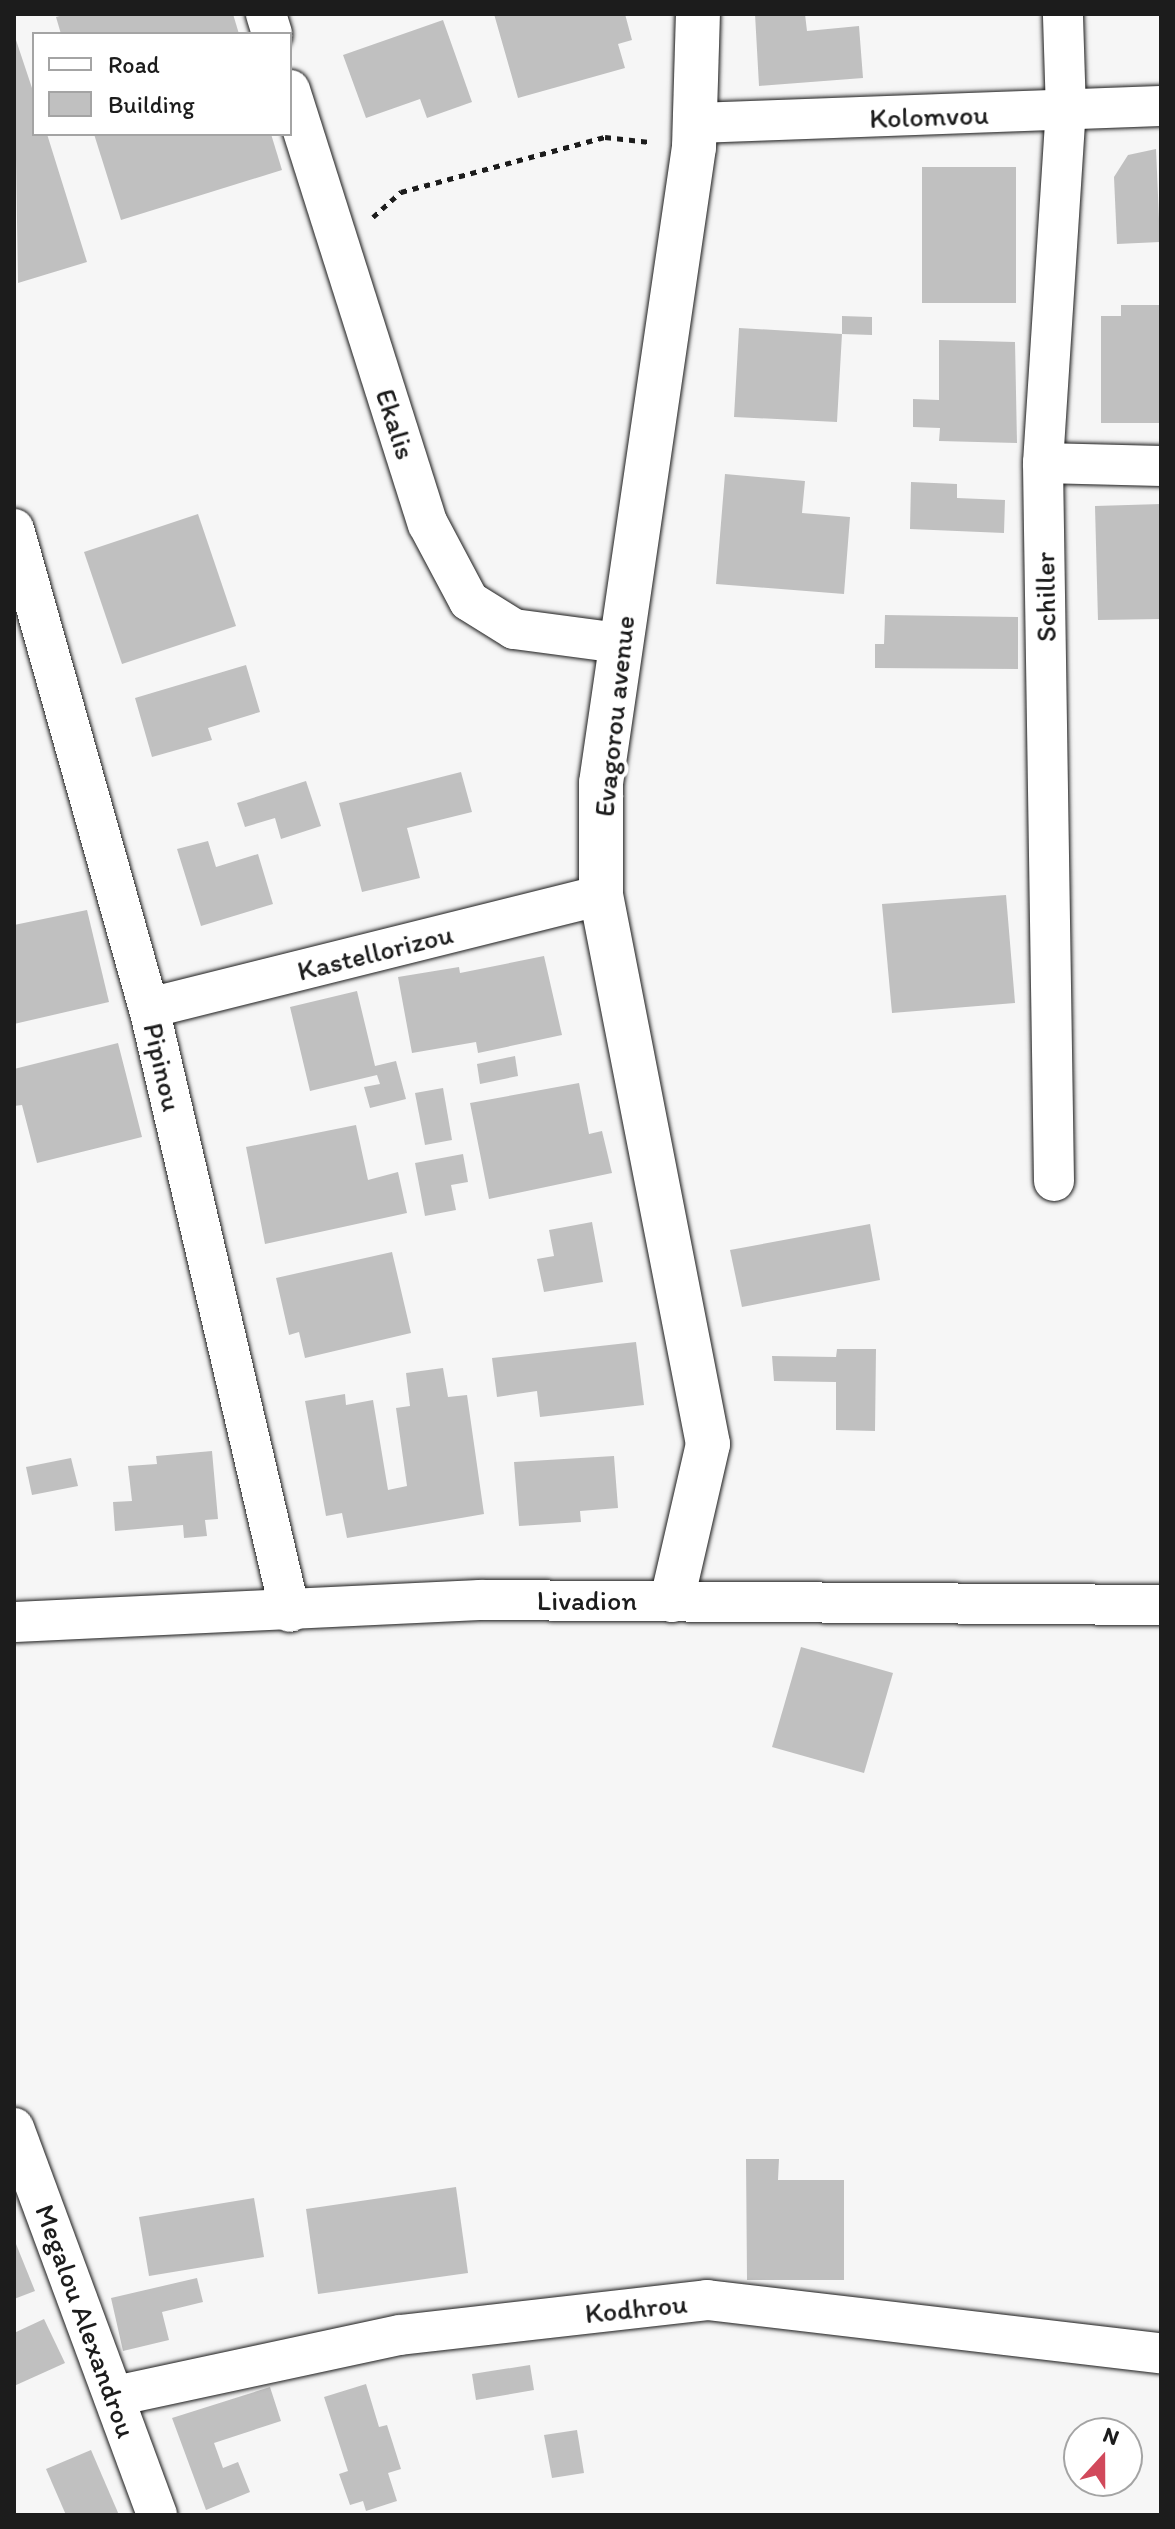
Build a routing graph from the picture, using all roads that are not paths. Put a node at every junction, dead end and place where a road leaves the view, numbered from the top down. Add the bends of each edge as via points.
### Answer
1 (698, 14) edge
2 (1063, 14) edge
3 (292, 96) edge
4 (1161, 106) edge
5 (1066, 112) junction
6 (695, 135) junction
7 (1043, 463) junction
8 (1161, 466) edge
9 (14, 529) edge
10 (619, 643) junction
11 (601, 895) junction
12 (149, 1008) junction
13 (1054, 1181) dead end
14 (672, 1600) junction
15 (1161, 1605) edge
16 (290, 1612) junction
17 (14, 1622) edge
18 (14, 2128) edge
19 (1161, 2353) edge
20 (115, 2396) junction
21 (157, 2515) edge

1 - 6 street, Evagorou avenue
2 - 5 street, Schiller
3 - 10 street, Ekalis via 428,524 469,601 514,629
4 - 5 street, Kolomvou
5 - 6 street, Kolomvou
5 - 7 street, Schiller
6 - 10 street, Evagorou avenue
7 - 8 street
7 - 13 street, Schiller
9 - 12 street, Pipinou
10 - 11 street, Evagorou avenue via 601,783
11 - 12 street, Kastellorizou
11 - 14 street, Evagorou avenue via 708,1444
12 - 16 street, Pipinou
14 - 15 street, Livadion
14 - 16 street, Livadion via 480,1600
16 - 17 street, Livadion
18 - 20 street, Megalou Alexandrou
19 - 20 street, Kodhrou via 707,2300 400,2335
20 - 21 street, Megalou Alexandrou

